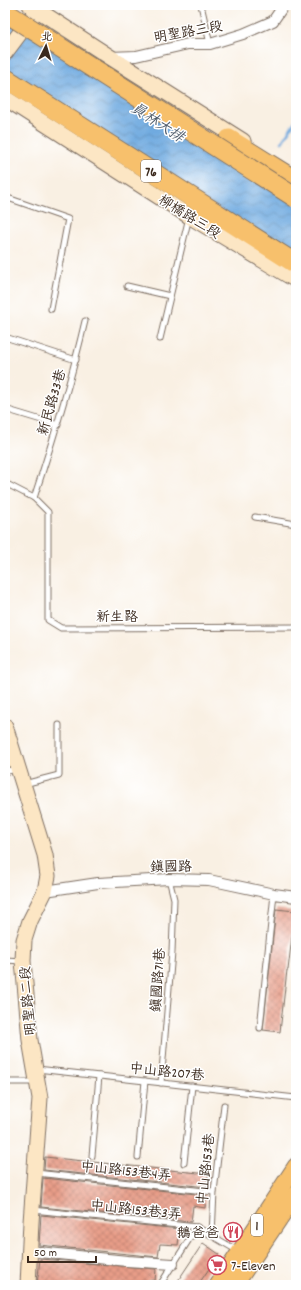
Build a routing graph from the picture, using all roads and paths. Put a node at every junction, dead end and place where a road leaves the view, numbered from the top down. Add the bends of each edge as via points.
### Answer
1 (15, 5) edge
2 (202, 5) edge
3 (284, 5) edge
4 (36, 7) edge
5 (5, 12) edge
6 (210, 44) junction
7 (5, 53) edge
8 (110, 57) junction
9 (5, 78) edge
10 (5, 87) edge
11 (5, 98) edge
12 (296, 175) edge
13 (296, 181) edge
14 (5, 197) edge
15 (296, 198) edge
16 (189, 216) junction
17 (296, 264) edge
18 (296, 271) edge
19 (296, 280) edge
20 (127, 286) dead end
21 (170, 296) junction
22 (51, 309) dead end
23 (85, 321) dead end
24 (5, 337) edge
25 (160, 339) dead end
26 (76, 360) junction
27 (5, 409) edge
28 (58, 425) junction
29 (5, 483) edge
30 (34, 498) junction
31 (255, 517) dead end
32 (296, 524) edge
33 (296, 627) edge
34 (59, 724) dead end
35 (5, 726) edge
36 (12, 770) edge
37 (23, 784) junction
38 (169, 879) junction
39 (44, 891) junction
40 (274, 894) junction
41 (296, 897) edge
42 (5, 960) edge
43 (23, 961) junction
44 (260, 1028) dead end
45 (36, 1076) junction
46 (100, 1076) junction
47 (145, 1081) junction
48 (5, 1082) edge
49 (161, 1083) junction
50 (192, 1086) junction
51 (296, 1098) edge
52 (224, 1105) dead end
53 (92, 1156) dead end
54 (138, 1157) dead end
55 (184, 1163) dead end
56 (296, 1166) edge
57 (34, 1173) junction
58 (214, 1192) junction
59 (296, 1194) edge
60 (32, 1210) junction
61 (197, 1227) junction
62 (212, 1235) junction
63 (29, 1251) junction
64 (245, 1256) junction
65 (173, 1264) junction
66 (236, 1284) edge
67 (28, 1285) edge
68 (160, 1285) edge
69 (218, 1285) edge

1 - 13 highway
2 - 6 lane
3 - 6 street, 明聖路三段 via 273,22
4 - 7 main road
4 - 8 main road
5 - 15 highway, bridge
6 - 8 street, 明聖路三段 via 188,44 136,56
8 - 12 main road
9 - 17 highway, 76
10 - 18 highway
11 - 16 main road, 柳橋路三段
14 - 22 lane via 68,219
16 - 19 main road, 柳橋路三段
16 - 21 lane
20 - 21 lane
21 - 25 lane
23 - 26 lane
24 - 26 lane, 新民路33巷
26 - 28 lane, 新民路33巷
27 - 28 lane
28 - 30 lane, 新民路33巷
29 - 30 lane
30 - 33 lane, 新生路 via 48,512 48,620 61,628
31 - 32 lane
34 - 37 lane via 59,775
35 - 36 main road, 明聖路二段
36 - 37 main road, 明聖路二段
37 - 39 main road, 明聖路二段 via 45,855 48,876
38 - 39 street, 鎮國路 via 98,883
38 - 40 street, 鎮國路 via 209,880
38 - 49 lane, 鎮國路71巷 via 174,899
39 - 43 main road, 明聖路二段 via 24,940
40 - 41 street, 鎮國路
40 - 44 lane
42 - 43 lane
43 - 45 main road, 明聖路二段
45 - 46 lane, 中山路207巷
45 - 48 lane, 中山路207巷
45 - 57 main road, 明聖路二段 via 40,1098
46 - 47 lane, 中山路207巷
46 - 53 lane
47 - 49 lane, 中山路207巷
47 - 54 lane
49 - 50 lane, 中山路207巷
50 - 51 lane, 中山路207巷
50 - 55 lane
52 - 58 lane, 中山路153巷
56 - 64 main road, 1
57 - 58 lane, 中山路153巷4弄
57 - 60 main road, 明聖路二段
58 - 62 lane, 中山路153巷
59 - 64 main road, 1
60 - 61 lane, 中山路153巷3弄
60 - 63 main road, 明聖路二段
61 - 62 lane, 中山路153巷3弄
61 - 65 lane
62 - 64 lane, 中山路153巷3弄
63 - 65 street
63 - 67 main road, 明聖路二段
64 - 66 main road, 1
64 - 69 main road, 1
65 - 68 lane

